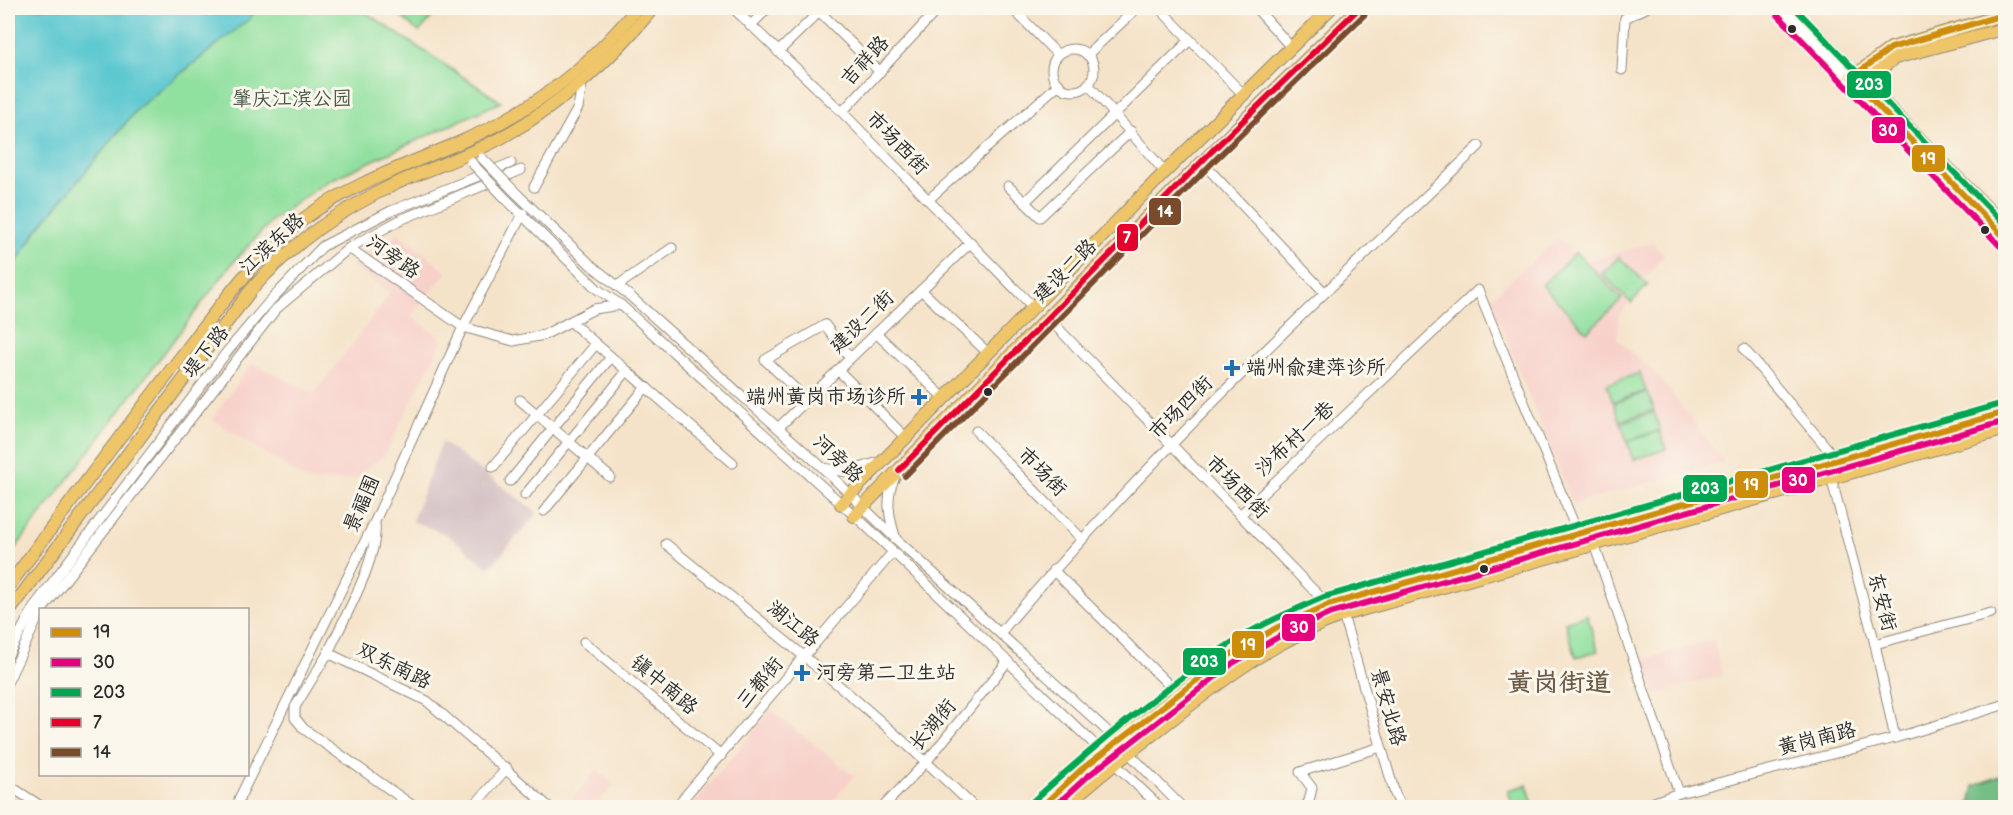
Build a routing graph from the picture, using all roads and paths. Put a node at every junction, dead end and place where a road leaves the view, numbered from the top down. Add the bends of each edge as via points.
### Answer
1 (637, 8) edge
2 (653, 8) edge
3 (733, 8) edge
4 (768, 8) edge
5 (939, 8) edge
6 (1012, 8) edge
7 (1137, 8) edge
8 (1160, 8) edge
9 (1256, 8) edge
10 (1331, 8) edge
11 (1359, 8) edge
12 (1646, 8) edge
13 (1783, 8) edge
14 (1794, 8) edge
15 (818, 9) edge
16 (2006, 14) edge
17 (750, 26) junction
18 (2006, 28) edge
19 (1190, 40) junction
20 (1290, 46) junction
21 (777, 52) junction
22 (1059, 55) junction
23 (1087, 55) junction
24 (1622, 69) dead end
25 (880, 72) junction
26 (1858, 80) junction
27 (582, 84) junction
28 (1059, 84) junction
29 (1088, 84) junction
30 (1243, 94) junction
31 (842, 112) junction
32 (1116, 113) junction
33 (1131, 131) junction
34 (461, 142) junction
35 (1479, 146) dead end
36 (473, 156) junction
37 (1201, 161) junction
38 (511, 163) dead end
39 (521, 170) dead end
40 (1165, 172) junction
41 (1008, 186) dead end
42 (534, 187) dead end
43 (928, 200) junction
44 (1026, 202) junction
45 (530, 207) junction
46 (521, 215) junction
47 (2006, 225) edge
48 (2006, 240) edge
49 (971, 242) junction
50 (349, 248) junction
51 (672, 248) dead end
52 (617, 286) junction
53 (597, 289) junction
54 (921, 290) junction
55 (1324, 292) junction
56 (621, 305) junction
57 (1033, 307) junction
58 (594, 309) junction
59 (1047, 317) junction
60 (571, 322) junction
61 (463, 327) junction
62 (876, 333) junction
63 (596, 344) junction
64 (1744, 349) dead end
65 (226, 353) junction
66 (988, 353) junction
67 (611, 357) junction
68 (850, 358) junction
69 (236, 361) junction
70 (245, 368) dead end
71 (838, 370) junction
72 (627, 371) junction
73 (646, 387) junction
74 (944, 398) junction
75 (520, 400) dead end
76 (807, 400) junction
77 (2006, 412) edge
78 (537, 415) junction
79 (1966, 424) junction
80 (916, 426) junction
81 (553, 428) junction
82 (778, 428) junction
83 (2006, 429) edge
84 (976, 431) dead end
85 (905, 437) junction
86 (928, 437) junction
87 (1971, 438) junction
88 (569, 442) junction
89 (1169, 444) junction
90 (588, 458) junction
91 (882, 460) junction
92 (1837, 460) junction
93 (734, 463) dead end
94 (493, 467) dead end
95 (823, 468) junction
96 (899, 470) junction
97 (610, 477) dead end
98 (1830, 477) junction
99 (510, 481) dead end
100 (525, 495) dead end
101 (850, 495) junction
102 (841, 504) junction
103 (544, 511) dead end
104 (859, 512) junction
105 (1240, 515) junction
106 (375, 521) junction
107 (1578, 534) junction
108 (896, 539) junction
109 (1082, 539) junction
110 (666, 543) dead end
111 (1594, 544) junction
112 (893, 552) junction
113 (1053, 570) junction
114 (8, 587) edge
115 (1328, 605) junction
116 (43, 608) edge
117 (8, 613) edge
118 (1991, 613) dead end
119 (39, 615) edge
120 (1343, 615) junction
121 (1000, 633) junction
122 (584, 642) dead end
123 (1875, 644) junction
124 (327, 654) junction
125 (8, 655) edge
126 (805, 657) junction
127 (1008, 661) junction
128 (8, 681) edge
129 (1177, 693) junction
130 (2006, 704) edge
131 (1156, 710) junction
132 (1167, 724) junction
133 (1894, 738) junction
134 (1117, 741) junction
135 (1382, 747) junction
136 (1104, 752) junction
137 (1129, 752) junction
138 (722, 756) junction
139 (927, 761) junction
140 (1116, 763) junction
141 (507, 768) junction
142 (1082, 769) junction
143 (1093, 780) junction
144 (8, 786) edge
145 (1679, 793) junction
146 (8, 803) edge
147 (15, 807) edge
148 (44, 807) edge
149 (239, 807) edge
150 (416, 807) edge
151 (472, 807) edge
152 (550, 807) edge
153 (675, 807) edge
154 (882, 807) edge
155 (975, 807) edge
156 (1039, 807) edge
157 (1063, 807) edge
158 (1161, 807) edge
159 (1183, 807) edge
160 (1304, 807) edge
161 (1402, 807) edge
162 (1638, 807) edge

1 - 34 main road, 江滨东路 via 591,59 551,92
2 - 27 main road, 江滨东路
3 - 17 street, 市场西街
4 - 17 street
5 - 25 street, 吉祥路
6 - 22 street
7 - 23 street
8 - 19 street
9 - 20 street
10 - 20 main road, 建设二路
11 - 37 main road, 建设二路
12 - 24 street via 1625,18
13 - 26 street
14 - 26 street
15 - 21 street
15 - 25 street
16 - 26 main road via 1891,48
17 - 21 street, 市场西街
18 - 26 main road via 1895,58
19 - 30 street
19 - 32 street
20 - 30 main road, 建设二路
21 - 31 street, 市场西街
22 - 23 street via 1071,49
22 - 28 street via 1053,66
23 - 29 street via 1094,71
25 - 31 street, 吉祥路
26 - 47 street
26 - 48 street
27 - 36 main road, 江滨东路
27 - 42 street via 578,108
28 - 29 street via 1077,90
28 - 43 street
29 - 32 street
30 - 40 main road, 建设二路
31 - 43 street, 市场西街
32 - 33 street
32 - 44 street
33 - 40 street
33 - 44 street via 1041,217
34 - 36 street, 河旁路
34 - 114 main road, 江滨东路 via 328,202 275,244 251,268 185,352
35 - 55 street, 市场四街
36 - 45 street, 河旁路, bridge
36 - 46 street, 河旁路, bridge
36 - 117 main road, 江滨东路 via 398,183 333,217 280,258 244,299
37 - 55 street
37 - 59 main road, 建设二路
38 - 65 street, 堤下路 via 391,211 323,246
39 - 50 street, 堤下路 via 400,220
40 - 57 main road, 建设二路
41 - 44 street
43 - 49 street, 市场西街
45 - 46 street
45 - 52 street, 河旁路
46 - 53 street, 河旁路
46 - 61 street, 景福围
49 - 54 street, 建设二街
49 - 57 street, 市场西街
50 - 61 street, 河旁路
50 - 69 street, 堤下路 via 276,309
51 - 52 street
52 - 82 street, 河旁路
53 - 56 street, 河旁路
53 - 58 street
54 - 62 street, 建设二街
54 - 66 street
55 - 89 street, 市场四街
56 - 58 street
56 - 102 street, 河旁路
57 - 66 main road, 建设二路
58 - 60 street, 河旁路
59 - 86 main road, 建设二路
59 - 89 street, 市场西街
60 - 61 street, 河旁路 via 544,335 513,340
60 - 63 street
61 - 106 street, 景福围
62 - 68 street, 建设二街
62 - 74 street
63 - 67 street
63 - 78 street
64 - 92 street
65 - 69 street
65 - 125 street, 堤下路 via 36,604
66 - 74 main road, 建设二路
67 - 72 street
67 - 81 street
68 - 71 street, 建设二街
68 - 76 street via 825,325 765,360
69 - 70 street
69 - 116 street, 堤下路
71 - 76 street, 建设二街
71 - 85 street
72 - 73 street
72 - 88 street
73 - 90 street
73 - 93 street
74 - 80 main road, 建设二路
75 - 78 street
76 - 82 street, 建设二街
77 - 79 main road
78 - 81 street
78 - 94 street
79 - 87 main road
79 - 92 main road
80 - 85 main road, 建设二路
80 - 86 main road
81 - 88 street
81 - 99 street
82 - 95 street, 河旁路
83 - 87 main road
84 - 109 street, 市场街
85 - 91 main road, 建设二路
86 - 96 main road, 建设二路
87 - 98 main road
88 - 90 street
88 - 100 street
89 - 105 street, 市场西街
89 - 109 street, 市场四街
90 - 97 street
90 - 103 street
91 - 95 street via 847,472
91 - 101 main road, 建设二路
92 - 107 main road
95 - 101 street, 河旁路
96 - 104 main road, 建设二路
96 - 108 street via 891,485 889,507
98 - 111 main road
98 - 123 street, 东安街
101 - 102 main road, 建设二路
101 - 104 street, 河旁路
102 - 104 street, 河旁路
104 - 108 street, 河旁路
104 - 112 street, 河旁路
105 - 107 street, 沙布村一巷 via 1478,290
105 - 115 street, 市场西街
106 - 124 street, 双东南路 via 377,538 372,559
106 - 149 street, 景福围 via 239,799
107 - 115 main road
108 - 121 street, 河旁路
109 - 113 street, 市场四街
110 - 126 street, 湖江路
111 - 120 main road
111 - 145 street
112 - 126 street, 三都街
112 - 127 street, 河旁路
113 - 121 street, 市场四街
113 - 129 street
115 - 129 main road via 1267,633
118 - 123 street
119 - 128 street, 堤下路
120 - 132 main road via 1263,652
120 - 135 street, 景安北路
121 - 134 street, 河旁路
122 - 138 street, 镇中南路
123 - 133 street, 东安街
124 - 141 street, 双东南路 via 427,701
124 - 150 street via 295,706 295,718 304,729
126 - 138 street, 三都街
126 - 139 street, 湖江路
127 - 136 street, 河旁路
127 - 139 street, 长湖街
129 - 131 main road
130 - 133 street, 黄岗南路
131 - 132 main road
131 - 134 main road
132 - 137 main road
133 - 145 street, 黄岗南路
134 - 136 main road
134 - 137 street, 河旁路
135 - 160 street via 1300,772 1312,788
135 - 161 street, 景安北路
136 - 140 street, 河旁路
136 - 142 main road
137 - 140 main road
137 - 159 street, 河旁路
138 - 153 street, 三都街
139 - 154 street, 长湖街
139 - 155 street, 湖江路
140 - 143 main road
140 - 158 street, 河旁路
141 - 151 street
141 - 152 street, 双东南路
142 - 143 main road
142 - 156 main road
143 - 157 main road
144 - 148 street
145 - 162 street, 黄岗南路
146 - 147 street

